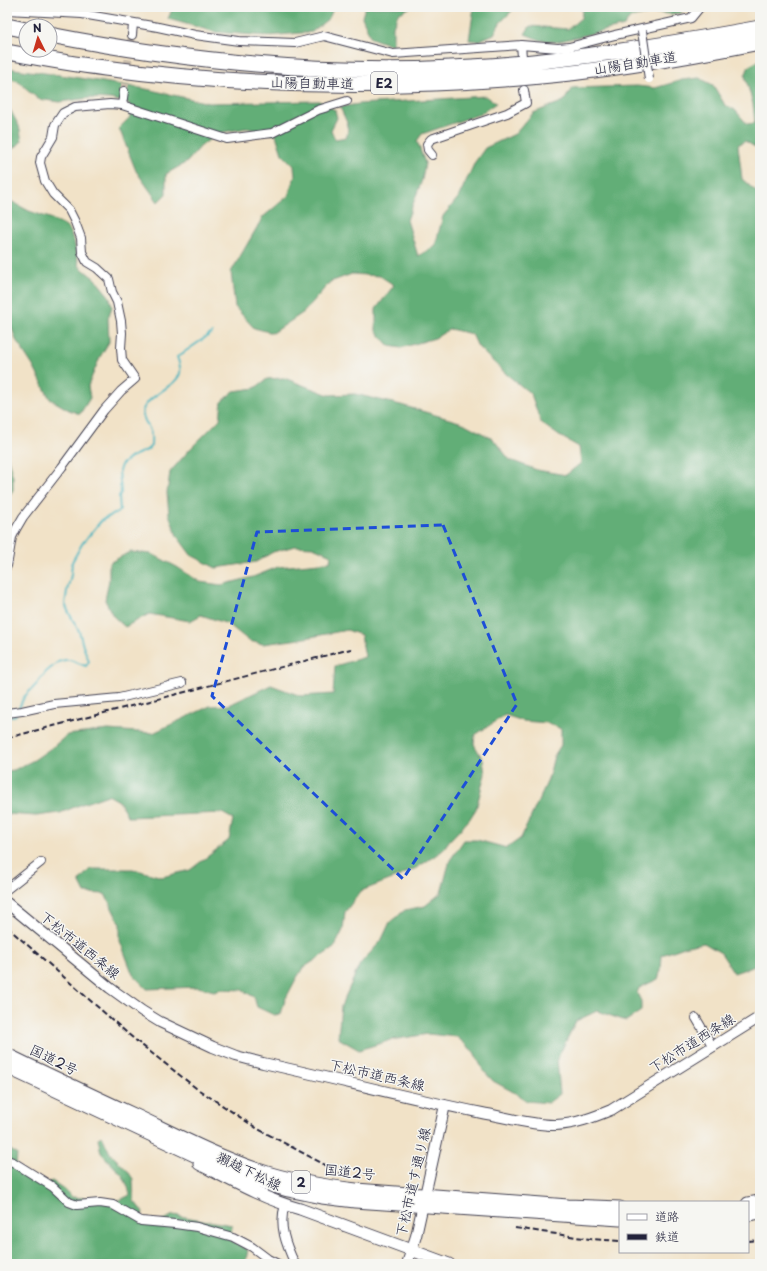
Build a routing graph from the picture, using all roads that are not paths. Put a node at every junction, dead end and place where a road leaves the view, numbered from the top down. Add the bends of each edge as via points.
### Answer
1 (700, 7) edge
2 (7, 10) edge
3 (133, 24) junction
4 (7, 26) edge
5 (18, 28) edge
6 (760, 28) edge
7 (642, 30) junction
8 (132, 35) tunnel mouth
9 (58, 36) edge
10 (760, 42) edge
11 (521, 45) junction
12 (7, 52) edge
13 (522, 57) dead end
14 (649, 79) dead end
15 (524, 90) dead end
16 (124, 91) tunnel mouth
17 (347, 101) dead end
18 (122, 105) junction
19 (432, 155) dead end
20 (7, 566) edge
21 (182, 683) dead end
22 (7, 713) edge
23 (41, 862) dead end
24 (7, 889) edge
25 (7, 903) edge
26 (760, 1017) edge
27 (696, 1018) dead end
28 (712, 1047) junction
29 (7, 1055) edge
30 (7, 1067) edge
31 (445, 1105) junction
32 (131, 1126) junction
33 (7, 1160) edge
34 (424, 1201) junction
35 (760, 1202) edge
36 (749, 1204) edge
37 (285, 1205) junction
38 (619, 1208) edge
39 (760, 1212) edge
40 (749, 1214) edge
41 (619, 1219) edge
42 (412, 1250) junction
43 (278, 1264) edge
44 (295, 1264) edge
45 (407, 1264) edge
46 (448, 1264) edge

1 - 7 street via 691,18
2 - 3 street via 82,14
3 - 8 street
3 - 11 street via 239,41 295,43 324,36 393,54
4 - 5 highway
6 - 9 highway, 山陽自動車道 / E2 via 532,62 408,69 226,62
7 - 11 street via 569,47
7 - 14 street, bridge
10 - 12 highway, 山陽自動車道 / E2 via 648,62 539,76 393,83 217,80 104,68
11 - 13 street
15 - 19 street via 526,103 507,113 430,140 427,144
16 - 18 street
17 - 18 street via 318,110 272,133 227,139
18 - 20 street via 75,107 63,114 55,125 53,137 40,163 49,188 69,210 75,222 87,262 109,279 121,321 122,360 135,379 104,410 23,517 12,538
21 - 22 street via 119,698 54,704
23 - 24 street
25 - 31 street, 下松市道西条線 via 110,988 142,1011 213,1047 263,1063
26 - 28 street, 下松市道西条線
27 - 28 street
28 - 31 street, 下松市道西条線 via 611,1110 577,1122 540,1124
29 - 34 highway, 国道2号 / 2 via 224,1158 259,1171 292,1180
30 - 32 highway, 国道2号 / 2
31 - 34 street, 下松市道す通り線
32 - 34 highway, 国道2号 / 2 via 218,1166 288,1190 355,1201
32 - 37 main road, 獺越下松線 via 215,1172
33 - 43 street via 53,1187 69,1202 77,1205 113,1205 141,1221 197,1227 233,1237
34 - 38 highway, 国道2号 / 2
34 - 41 highway, 国道2号 / 2
34 - 42 street, 下松市道す通り線
35 - 36 highway
37 - 42 main road, 獺越下松線
37 - 44 street via 282,1218 284,1234
39 - 40 highway
42 - 45 street, 下松市道す通り線
42 - 46 main road, 獺越下松線

